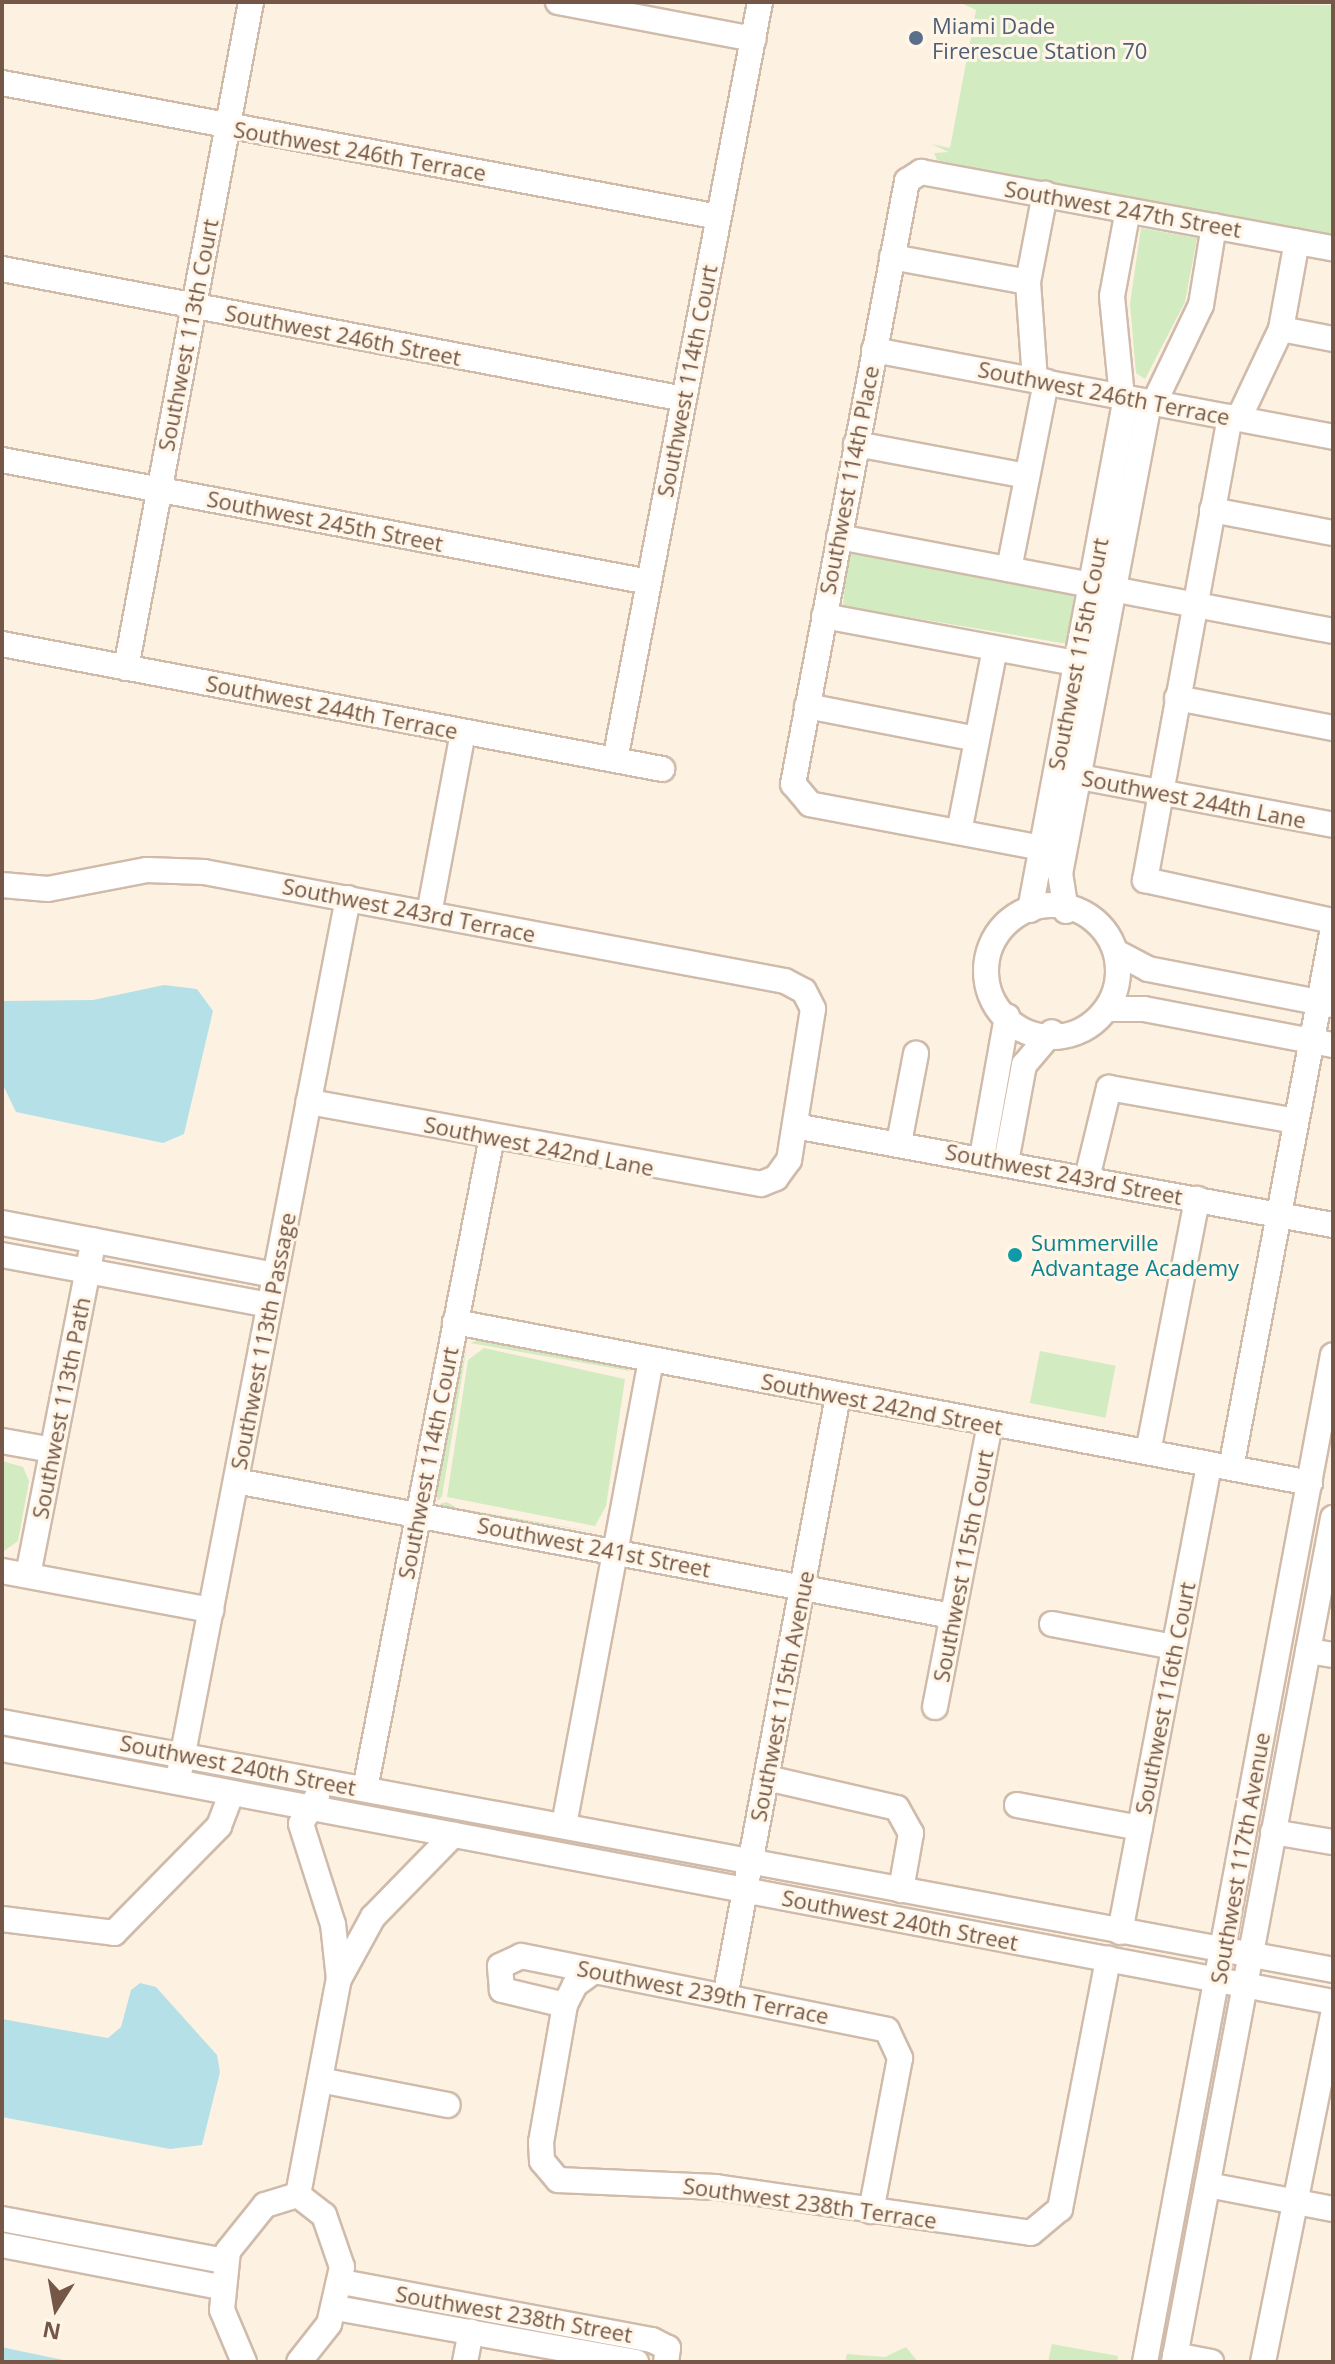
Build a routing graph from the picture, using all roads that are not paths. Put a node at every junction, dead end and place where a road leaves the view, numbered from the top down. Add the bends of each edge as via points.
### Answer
1 (251, 2) edge
2 (558, 2) edge
3 (760, 2) edge
4 (754, 39) junction
5 (2, 83) edge
6 (227, 127) junction
7 (913, 173) joint
8 (1045, 194) junction
9 (1128, 210) junction
10 (719, 217) junction
11 (1214, 226) junction
12 (1297, 241) junction
13 (1333, 248) edge
14 (892, 257) junction
15 (2, 269) edge
16 (1028, 282) junction
17 (194, 306) junction
18 (1281, 329) junction
19 (1333, 339) edge
20 (874, 350) junction
21 (1040, 381) junction
22 (684, 399) junction
23 (1138, 400) junction
24 (1234, 418) junction
25 (1333, 437) edge
26 (856, 444) junction
27 (2, 460) edge
28 (1027, 476) junction
29 (159, 489) junction
30 (1212, 510) junction
31 (1333, 533) edge
32 (839, 537) junction
33 (1009, 569) junction
34 (649, 582) junction
35 (1095, 586) junction
36 (1195, 604) junction
37 (824, 616) junction
38 (1333, 631) edge
39 (2, 644) edge
40 (995, 648) junction
41 (1076, 663) junction
42 (126, 668) junction
43 (1177, 698) junction
44 (807, 706) junction
45 (1333, 728) edge
46 (463, 732) junction
47 (977, 739) junction
48 (615, 760) junction
49 (662, 769) dead end
50 (1067, 775) junction
51 (1160, 792) junction
52 (1333, 825) edge
53 (959, 832) junction
54 (1042, 848) junction
55 (2, 885) edge
56 (348, 898) junction
57 (1030, 910) junction
58 (1066, 911) junction
59 (429, 914) junction
60 (1333, 921) edge
61 (1333, 928) edge
62 (1118, 953) junction
63 (1326, 1003) edge
64 (1109, 1009) junction
65 (1007, 1016) junction
66 (1052, 1032) junction
67 (1322, 1043) edge
68 (916, 1054) dead end
69 (308, 1102) junction
70 (1296, 1121) junction
71 (795, 1126) junction
72 (492, 1137) junction
73 (899, 1143) junction
74 (994, 1160) junction
75 (1087, 1178) junction
76 (1197, 1199) junction
77 (1279, 1214) junction
78 (2, 1223) edge
79 (1333, 1225) edge
80 (94, 1240) junction
81 (2, 1255) edge
82 (88, 1271) junction
83 (275, 1275) junction
84 (269, 1305) junction
85 (455, 1322) junction
86 (1333, 1355) edge
87 (651, 1359) junction
88 (838, 1396) junction
89 (1329, 1401) edge
90 (990, 1424) junction
91 (2, 1441) edge
92 (52, 1450) junction
93 (1148, 1452) junction
94 (1220, 1466) junction
95 (236, 1481) junction
96 (1310, 1483) junction
97 (418, 1514) junction
98 (1333, 1518) edge
99 (617, 1552) junction
100 (2, 1571) edge
101 (28, 1575) junction
102 (803, 1587) junction
103 (1326, 1589) edge
104 (211, 1610) junction
105 (952, 1616) junction
106 (1052, 1624) dead end
107 (1174, 1647) junction
108 (1308, 1651) junction
109 (1333, 1655) edge
110 (935, 1707) dead end
111 (2, 1722) edge
112 (2, 1749) edge
113 (183, 1754) junction
114 (767, 1778) junction
115 (177, 1783) junction
116 (332, 1784) junction
117 (365, 1789) junction
118 (231, 1794) junction
119 (1017, 1805) dead end
120 (304, 1808) junction
121 (473, 1808) junction
122 (564, 1825) junction
123 (1140, 1828) junction
124 (1273, 1832) junction
125 (460, 1837) junction
126 (1333, 1842) edge
127 (751, 1862) junction
128 (901, 1890) junction
129 (746, 1891) junction
130 (2, 1919) edge
131 (333, 1924) junction
132 (366, 1930) junction
133 (1120, 1932) junction
134 (1223, 1950) junction
135 (1251, 1955) junction
136 (1108, 1959) junction
137 (1333, 1970) edge
138 (594, 1971) junction
139 (339, 1979) junction
140 (1217, 1980) junction
141 (1245, 1985) junction
142 (725, 1997) junction
143 (1333, 2002) edge
144 (565, 2005) junction
145 (1333, 2016) edge
146 (320, 2080) junction
147 (448, 2105) dead end
148 (1208, 2185) junction
149 (298, 2195) junction
150 (1297, 2202) junction
151 (1333, 2209) edge
152 (871, 2211) junction
153 (2, 2219) edge
154 (2, 2245) edge
155 (225, 2261) junction
156 (342, 2282) junction
157 (220, 2287) junction
158 (336, 2308) junction
159 (471, 2332) junction
160 (1175, 2359) edge
161 (244, 2362) edge
162 (299, 2362) edge
163 (465, 2362) edge
164 (636, 2362) edge
165 (666, 2362) edge
166 (1145, 2362) edge
167 (1211, 2362) edge
168 (1263, 2362) edge

1 - 6 street, Southwest 113th Court
2 - 4 street
3 - 4 street, Southwest 114th Court
4 - 10 street, Southwest 114th Court
5 - 6 street, Southwest 246th Terrace
6 - 10 street, Southwest 246th Terrace
6 - 17 street, Southwest 113th Court
7 - 8 street, Southwest 247th Street
7 - 14 street, Southwest 114th Place
8 - 9 street, Southwest 247th Street
8 - 16 street
9 - 11 street, Southwest 247th Street
9 - 23 street, Southwest 115th Court via 1112,296
10 - 22 street, Southwest 114th Court
11 - 12 street, Southwest 247th Street
11 - 23 street, Southwest 115th Court via 1201,305
12 - 13 street, Southwest 247th Street
12 - 18 street
14 - 16 street
14 - 20 street, Southwest 114th Place
15 - 17 street, Southwest 246th Street
16 - 21 street
17 - 22 street, Southwest 246th Street
17 - 29 street, Southwest 113th Court
18 - 19 street
18 - 24 street
20 - 21 street, Southwest 246th Terrace
20 - 26 street, Southwest 114th Place
21 - 23 street, Southwest 246th Terrace
21 - 28 street
22 - 34 street, Southwest 114th Court
23 - 24 street, Southwest 246th Terrace
23 - 35 street, Southwest 115th Court
24 - 25 street, Southwest 246th Terrace
24 - 30 street
26 - 28 street
26 - 32 street, Southwest 114th Place
27 - 29 street, Southwest 245th Street
28 - 33 street
29 - 34 street, Southwest 245th Street
29 - 42 street, Southwest 113th Court
30 - 31 street
30 - 36 street
32 - 33 street
32 - 37 street, Southwest 114th Place
33 - 35 street
34 - 48 street, Southwest 114th Court
35 - 36 street
35 - 41 street, Southwest 115th Court
35 - 50 street, Southwest 115th Court
36 - 38 street
36 - 43 street
37 - 40 street
37 - 44 street, Southwest 114th Place
39 - 42 street, Southwest 244th Terrace
40 - 41 street
40 - 47 street
41 - 50 street, Southwest 115th Court
42 - 46 street, Southwest 244th Terrace
43 - 45 street
43 - 51 street
44 - 47 street
44 - 53 street, Southwest 114th Place via 794,789 810,804
46 - 48 street, Southwest 244th Terrace
46 - 59 street
47 - 53 street
48 - 49 street, Southwest 244th Terrace
50 - 51 street, Southwest 244th Lane
50 - 54 street, Southwest 115th Court
50 - 58 street, Southwest 115th Court via 1060,874
51 - 52 street, Southwest 244th Lane
51 - 60 street via 1144,873 1149,885
53 - 54 street
54 - 57 street, Southwest 115th Court
55 - 56 street, Southwest 243rd Terrace via 70,887 165,869
56 - 59 street, Southwest 243rd Terrace
56 - 69 street, Southwest 113th Passage
57 - 58 street
57 - 65 street via 997,929 982,961 989,994
58 - 62 street via 1096,925
59 - 71 street, Southwest 243rd Terrace via 785,981 810,999 814,1032
61 - 63 street, Southwest 116th Court
62 - 63 street via 1148,969
62 - 64 street via 1121,987
63 - 67 street, Southwest 116th Court
64 - 66 street via 1083,1026
64 - 67 street via 1144,1009
65 - 66 street
65 - 74 street
66 - 74 street via 1024,1065
67 - 70 street, Southwest 116th Court
68 - 73 street
69 - 72 street, Southwest 242nd Lane
69 - 83 street, Southwest 113th Passage
70 - 75 street via 1109,1088 1098,1107
70 - 77 street, Southwest 116th Court
71 - 72 street, Southwest 242nd Lane via 789,1160 769,1182 741,1184
71 - 73 street, Southwest 243rd Street
72 - 85 street, Southwest 114th Court
73 - 74 street, Southwest 243rd Street
74 - 75 street, Southwest 243rd Street
75 - 76 street, Southwest 243rd Street
76 - 77 street, Southwest 243rd Street
76 - 93 street
77 - 79 street, Southwest 243rd Street
77 - 94 street, Southwest 116th Court
78 - 80 street
80 - 82 street, Southwest 113th Path
80 - 83 street
81 - 82 street
82 - 84 street
82 - 92 street, Southwest 113th Path
83 - 84 street, Southwest 113th Passage
84 - 95 street, Southwest 113th Passage
85 - 87 street, Southwest 242nd Street
85 - 97 street, Southwest 114th Court
86 - 89 street, Southwest 117th Avenue
87 - 88 street, Southwest 242nd Street
87 - 99 street
88 - 90 street, Southwest 242nd Street
88 - 102 street, Southwest 115th Avenue
89 - 96 street, Southwest 117th Avenue
90 - 93 street, Southwest 242nd Street
90 - 105 street, Southwest 115th Court
91 - 92 street
92 - 101 street, Southwest 113th Path
93 - 94 street, Southwest 242nd Street
94 - 96 street, Southwest 242nd Street
94 - 107 street, Southwest 116th Court
95 - 97 street, Southwest 241st Street
95 - 104 street, Southwest 113th Passage
96 - 134 street, Southwest 117th Avenue
97 - 99 street, Southwest 241st Street
97 - 117 street, Southwest 114th Court
98 - 103 street, Southwest 117th Avenue
99 - 102 street, Southwest 241st Street
99 - 122 street
100 - 101 street
101 - 104 street
102 - 105 street, Southwest 241st Street
102 - 114 street, Southwest 115th Avenue
103 - 108 street, Southwest 117th Avenue
104 - 113 street, Southwest 113th Passage
105 - 110 street, Southwest 115th Court
106 - 107 street
107 - 123 street, Southwest 116th Court
108 - 109 street
108 - 124 street, Southwest 117th Avenue
111 - 113 street, Southwest 240th Street
112 - 115 street, Southwest 240th Street
113 - 115 street, Southwest 113th Passage
113 - 116 street, Southwest 240th Street
114 - 127 street, Southwest 115th Avenue
114 - 128 street via 882,1799 910,1827
115 - 118 street, Southwest 240th Street
116 - 117 street, Southwest 240th Street
116 - 120 street
117 - 121 street, Southwest 240th Street
118 - 120 street, Southwest 240th Street
118 - 130 street via 219,1826 114,1933
119 - 123 street
120 - 125 street, Southwest 240th Street
120 - 131 street via 301,1824
121 - 122 street, Southwest 240th Street
121 - 125 street
122 - 127 street, Southwest 240th Street
123 - 133 street, Southwest 116th Court
124 - 126 street
124 - 135 street, Southwest 117th Avenue
125 - 129 street, Southwest 240th Street
125 - 132 street
127 - 128 street, Southwest 240th Street
127 - 129 street, Southwest 115th Avenue
128 - 133 street, Southwest 240th Street
129 - 136 street, Southwest 240th Street
129 - 142 street, Southwest 115th Avenue
131 - 132 street via 350,1935
131 - 139 street
132 - 139 street
133 - 134 street, Southwest 240th Street
134 - 135 street, Southwest 240th Street
134 - 140 street, Southwest 117th Avenue
135 - 137 street, Southwest 240th Street
135 - 141 street, Southwest 117th Avenue
136 - 140 street, Southwest 240th Street
136 - 152 street, Southwest 238th Terrace via 1060,2209 1040,2230
138 - 142 street, Southwest 239th Terrace
138 - 144 street via 575,1985
138 - 144 street, Southwest 239th Terrace via 521,1956 504,1962 497,1980 502,1990
139 - 146 street
140 - 141 street, Southwest 240th Street
140 - 166 street, Southwest 117th Avenue
141 - 143 street, Southwest 240th Street
141 - 148 street, Southwest 117th Avenue
142 - 152 street, Southwest 239th Terrace via 871,2024 898,2041
144 - 152 street, Southwest 238th Terrace via 542,2161 558,2180 581,2186 676,2184
145 - 150 street
146 - 147 street
146 - 149 street
148 - 150 street
148 - 160 street, Southwest 117th Avenue
149 - 155 street via 276,2199 247,2220
149 - 156 street via 329,2224
150 - 151 street
150 - 168 street
153 - 155 street
154 - 157 street
155 - 157 street
156 - 158 street
156 - 165 street, Southwest 238th Street via 652,2340 668,2348
157 - 161 street via 227,2333
158 - 159 street, Southwest 238th Street
158 - 162 street
159 - 163 street
159 - 164 street, Southwest 238th Street
160 - 167 street

